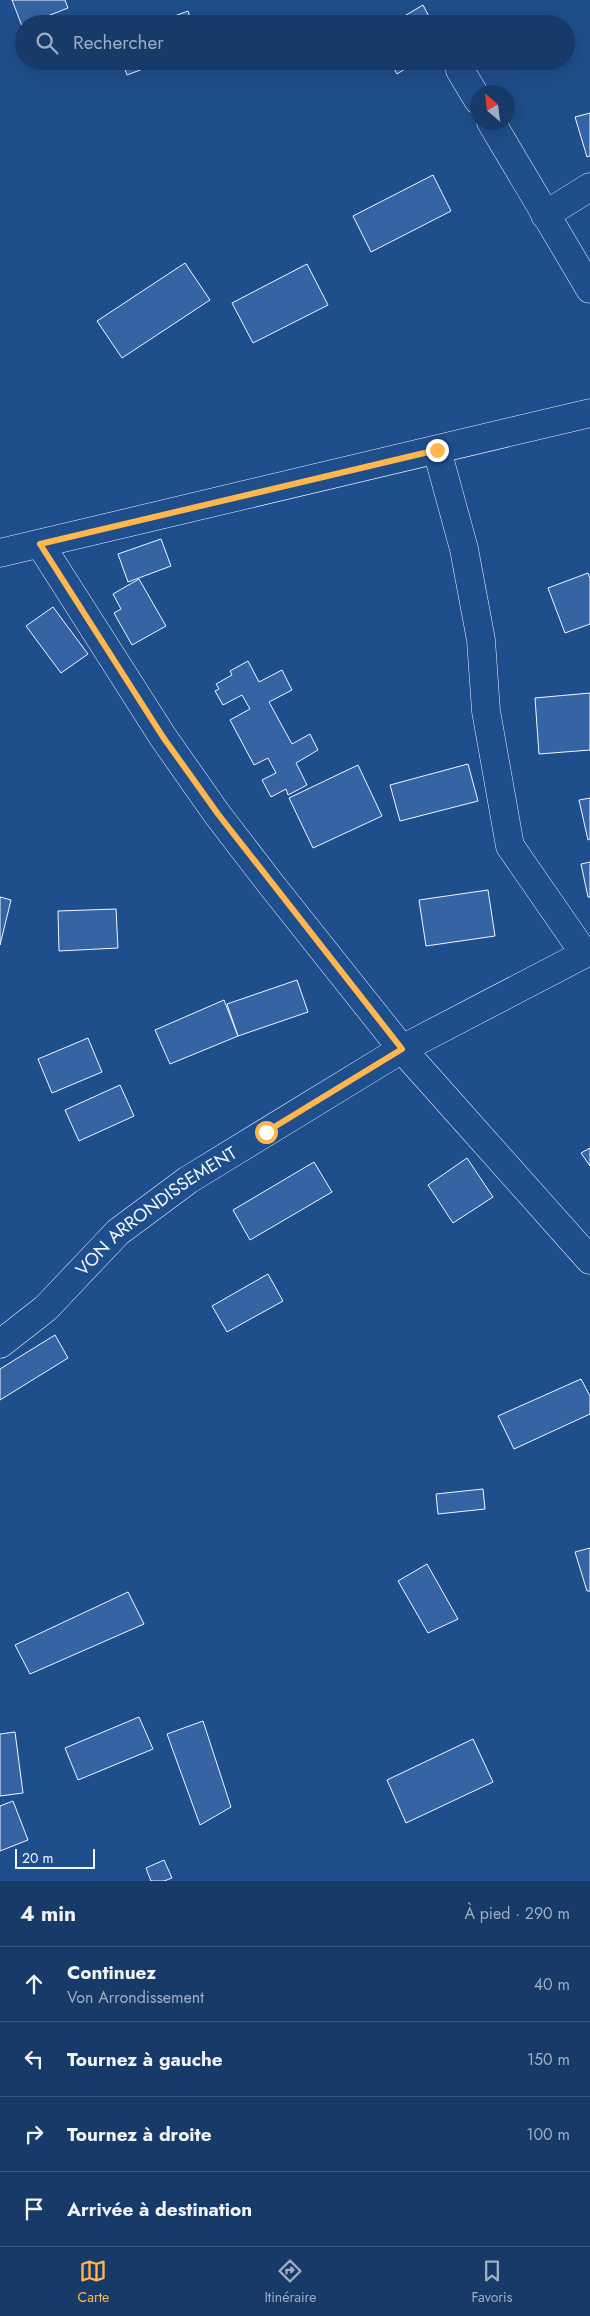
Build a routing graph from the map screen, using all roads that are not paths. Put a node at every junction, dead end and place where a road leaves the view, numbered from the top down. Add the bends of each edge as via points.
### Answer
1 (460, 70) dead end
2 (470, 87) edge
3 (495, 130) edge
4 (590, 187) edge
5 (545, 215) junction
6 (590, 289) edge
7 (590, 413) edge
8 (437, 450) junction
9 (40, 544) junction
10 (0, 553) edge
11 (587, 952) edge
12 (402, 1049) junction
13 (590, 1260) edge
14 (0, 1344) edge

1 - 2 street
3 - 5 street
4 - 5 street
5 - 6 street
7 - 8 street
8 - 9 street
8 - 11 street via 464,549 481,640 486,710 510,846
9 - 10 street
9 - 12 street via 163,737 212,806
11 - 12 street, VON ARRONDISSEMENT
12 - 13 street
12 - 14 street, VON ARRONDISSEMENT via 188,1180 118,1232 46,1308

